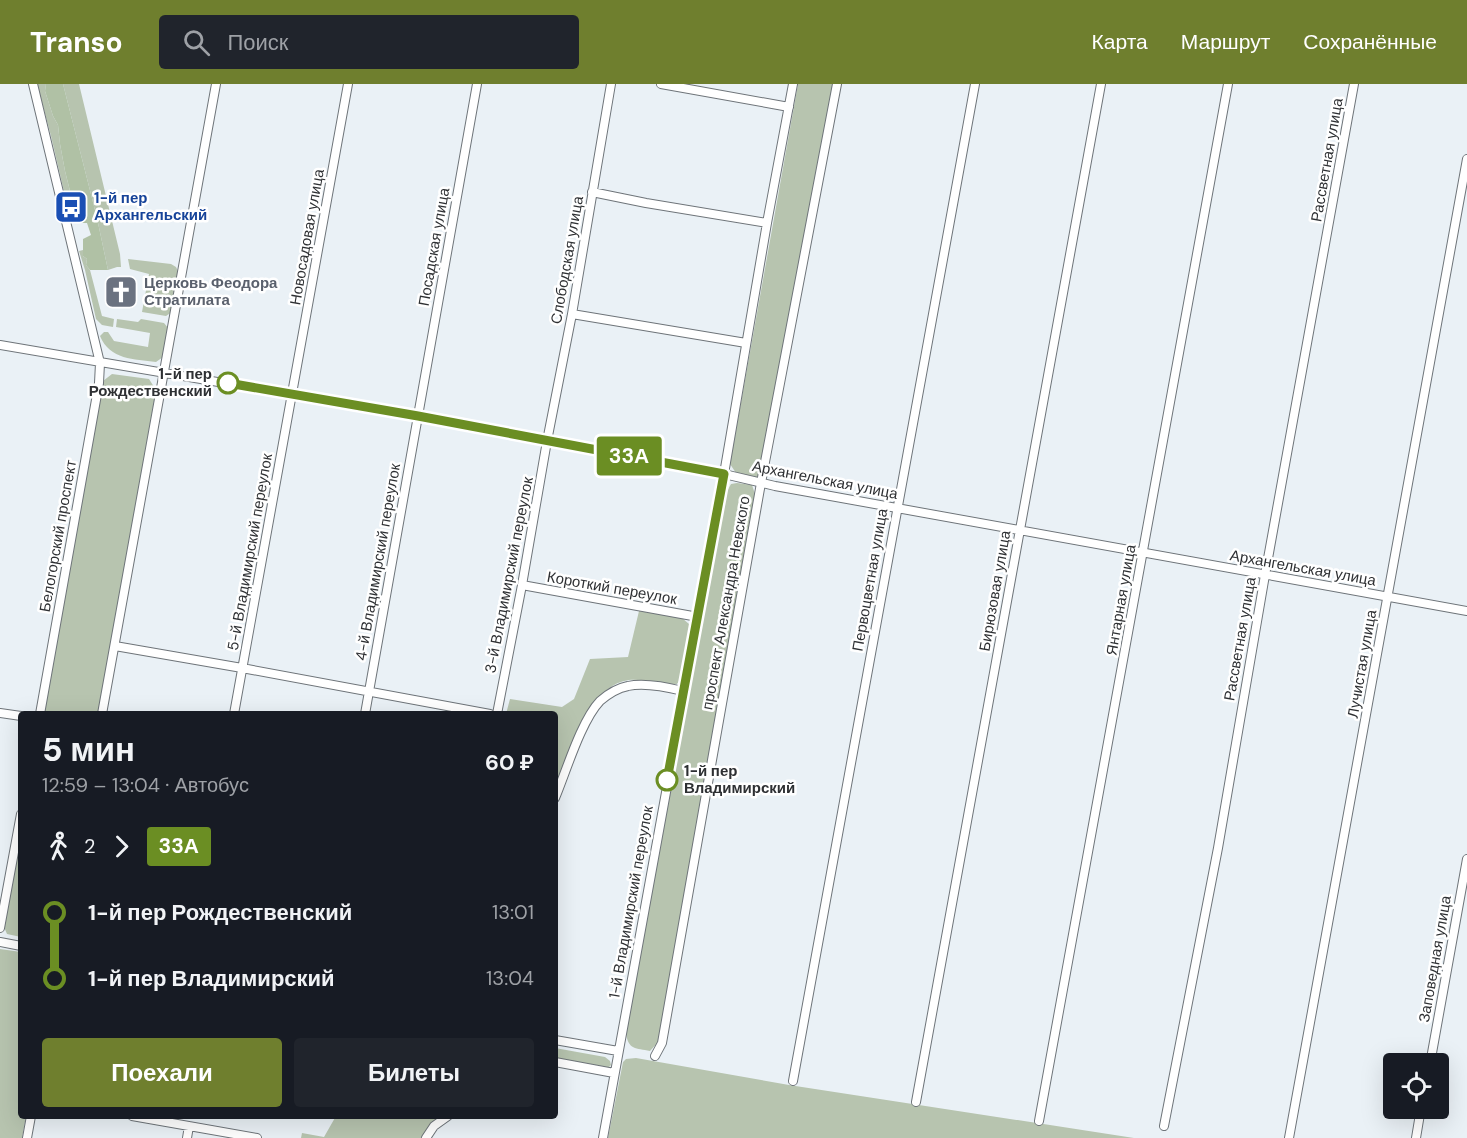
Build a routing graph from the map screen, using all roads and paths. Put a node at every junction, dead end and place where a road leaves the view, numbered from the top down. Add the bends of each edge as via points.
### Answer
1 (33, 84) edge
2 (216, 84) edge
3 (348, 84) edge
4 (477, 84) edge
5 (611, 84) edge
6 (661, 84) edge
7 (793, 84) edge
8 (837, 84) edge
9 (975, 84) edge
10 (1101, 84) edge
11 (1228, 84) edge
12 (1354, 84) edge
13 (789, 106) junction
14 (1467, 159) edge
15 (592, 192) junction
16 (767, 223) junction
17 (572, 314) junction
18 (746, 343) junction
19 (0, 345) edge
20 (100, 363) junction
21 (164, 373) junction
22 (293, 394) junction
23 (418, 416) junction
24 (547, 441) junction
25 (724, 474) junction
26 (761, 483) junction
27 (897, 508) junction
28 (1020, 530) junction
29 (1143, 553) junction
30 (1265, 575) junction
31 (522, 585) junction
32 (1388, 596) junction
33 (1467, 611) edge
34 (698, 617) junction
35 (114, 646) junction
36 (242, 668) junction
37 (369, 691) junction
38 (683, 691) junction
39 (41, 711) edge
40 (103, 711) edge
41 (235, 711) edge
42 (366, 711) edge
43 (474, 711) edge
44 (497, 711) edge
45 (0, 712) edge
46 (18, 715) edge
47 (558, 791) edge
48 (18, 830) edge
49 (1467, 859) edge
50 (0, 928) edge
51 (0, 942) edge
52 (18, 945) edge
53 (558, 1041) edge
54 (618, 1051) junction
55 (1432, 1053) edge
56 (655, 1056) dead end
57 (558, 1063) edge
58 (614, 1073) junction
59 (793, 1081) dead end
60 (916, 1102) dead end
61 (30, 1119) edge
62 (149, 1119) edge
63 (444, 1119) edge
64 (1419, 1119) edge
65 (1039, 1121) dead end
66 (189, 1126) junction
67 (1164, 1126) dead end
68 (27, 1138) edge
69 (187, 1138) edge
70 (257, 1138) edge
71 (426, 1138) edge
72 (603, 1138) edge
73 (1289, 1138) edge
74 (1416, 1138) edge

1 - 20 street, Белогорский проспект
2 - 21 street
3 - 22 street, Новосадовая улица
4 - 23 street, Посадская улица
5 - 15 street, Слободская улица
6 - 13 street
7 - 13 street
8 - 26 street, проспект Александра Невского
9 - 27 street, Первоцветная улица
10 - 28 street, Бирюзовая улица
11 - 29 street, Янтарная улица
12 - 30 street, Рассветная улица
13 - 16 street
14 - 32 street, Лучистая улица
15 - 16 street
15 - 17 street, Слободская улица
16 - 18 street
17 - 18 street
17 - 24 street, Слободская улица
18 - 25 street
19 - 20 street, Архангельская улица
20 - 21 street, Архангельская улица
20 - 39 street, Белогорский проспект
21 - 22 street, Архангельская улица
21 - 35 street
22 - 23 street, Архангельская улица
22 - 36 street, 5-й Владимирский переулок
23 - 24 street, Архангельская улица
23 - 37 street, 4-й Владимирский переулок
24 - 25 street, Архангельская улица
24 - 31 street, 3-й Владимирский переулок
25 - 26 street, Архангельская улица
25 - 34 street, 1-й Владимирский переулок
26 - 27 street, Архангельская улица
26 - 56 street, проспект Александра Невского via 662,1043
27 - 28 street, Архангельская улица
27 - 59 street, Первоцветная улица
28 - 29 street, Архангельская улица
28 - 60 street, Бирюзовая улица
29 - 30 street, Архангельская улица
29 - 65 street, Янтарная улица
30 - 32 street, Архангельская улица
30 - 67 street, Рассветная улица
31 - 34 street, Короткий переулок
31 - 44 street, 3-й Владимирский переулок
32 - 33 street, Архангельская улица
32 - 73 street, Лучистая улица
34 - 38 street, 1-й Владимирский переулок
35 - 36 street
35 - 40 street
36 - 37 street
36 - 41 street, 5-й Владимирский переулок
37 - 42 street, 4-й Владимирский переулок
37 - 43 street
38 - 47 street via 628,686 599,702
38 - 54 street, 1-й Владимирский переулок
45 - 46 street
48 - 50 street
49 - 55 street, Заповедная улица
51 - 52 street
53 - 54 street
54 - 58 street, 1-й Владимирский переулок
57 - 58 street
58 - 72 street, 1-й Владимирский переулок
61 - 68 street
62 - 66 street
63 - 71 street
64 - 74 street
66 - 69 street
66 - 70 street

